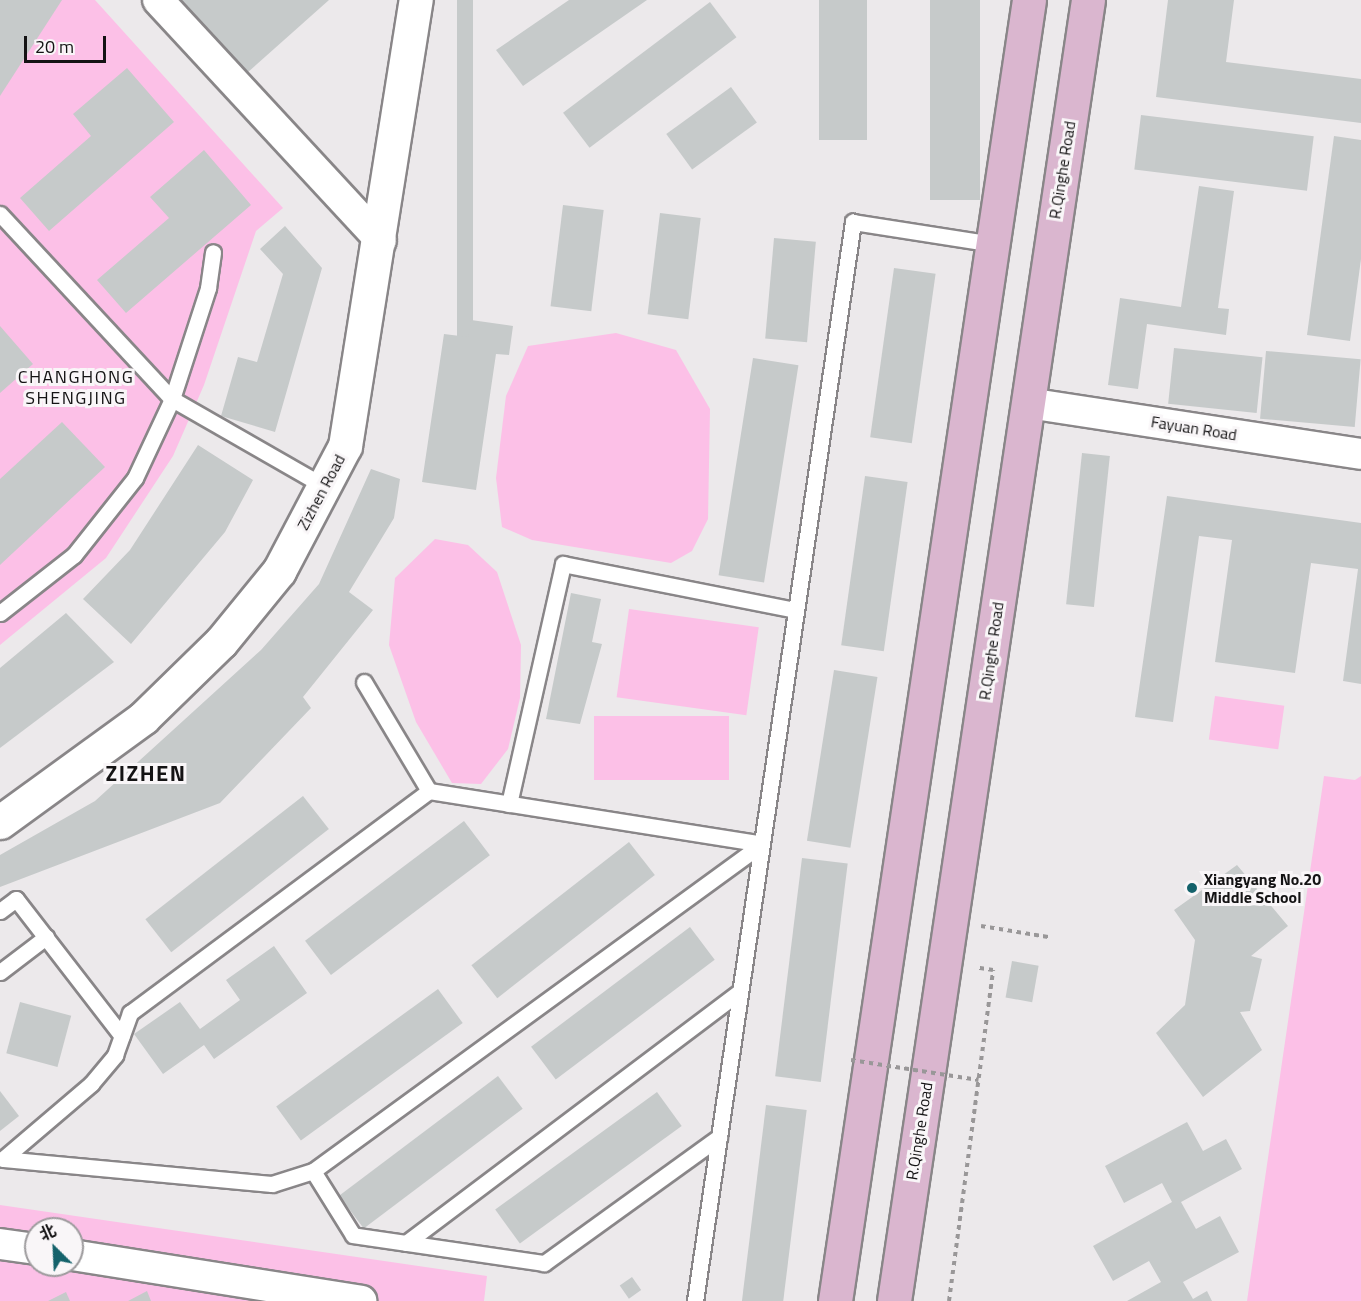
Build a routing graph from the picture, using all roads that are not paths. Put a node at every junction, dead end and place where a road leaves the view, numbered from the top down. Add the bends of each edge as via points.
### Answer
1 (158, 0) edge
2 (416, 0) edge
3 (1029, 0) edge
4 (1088, 0) edge
5 (0, 214) edge
6 (381, 241) junction
7 (993, 244) junction
8 (213, 252) dead end
9 (172, 399) junction
10 (1028, 403) junction
11 (1361, 454) edge
12 (324, 486) junction
13 (796, 610) junction
14 (0, 613) edge
15 (364, 682) dead end
16 (429, 791) junction
17 (509, 804) junction
18 (0, 822) edge
19 (762, 844) junction
20 (0, 911) edge
21 (46, 937) junction
22 (0, 972) edge
23 (740, 991) junction
24 (122, 1036) junction
25 (719, 1137) junction
26 (2, 1157) edge
27 (313, 1171) junction
28 (406, 1243) junction
29 (0, 1244) edge
30 (24, 1247) edge
31 (84, 1257) edge
32 (361, 1301) edge
33 (695, 1301) edge
34 (835, 1301) edge
35 (894, 1301) edge

1 - 6 street
2 - 6 street, Zizhen Road
3 - 7 main road
4 - 10 main road, R.Qinghe Road
5 - 9 lane
6 - 12 street, Zizhen Road via 345,446
7 - 13 lane via 853,222
7 - 34 main road
8 - 9 lane via 208,288
9 - 12 lane
9 - 14 lane via 135,478 74,555
10 - 11 street, Fayuan Road
10 - 35 main road, R.Qinghe Road
12 - 18 street, Zizhen Road via 279,571 221,642 143,718
13 - 17 lane via 563,564
13 - 19 lane
15 - 16 lane
16 - 17 lane
16 - 24 lane via 130,1013
17 - 19 lane
19 - 23 lane
19 - 27 lane
20 - 21 lane via 16,899
21 - 22 lane
21 - 24 lane
23 - 25 lane
23 - 28 lane
24 - 26 lane via 115,1055 91,1084
25 - 28 lane via 544,1263
25 - 33 lane
26 - 27 lane via 272,1184
27 - 28 lane via 353,1234
29 - 30 street
31 - 32 street

